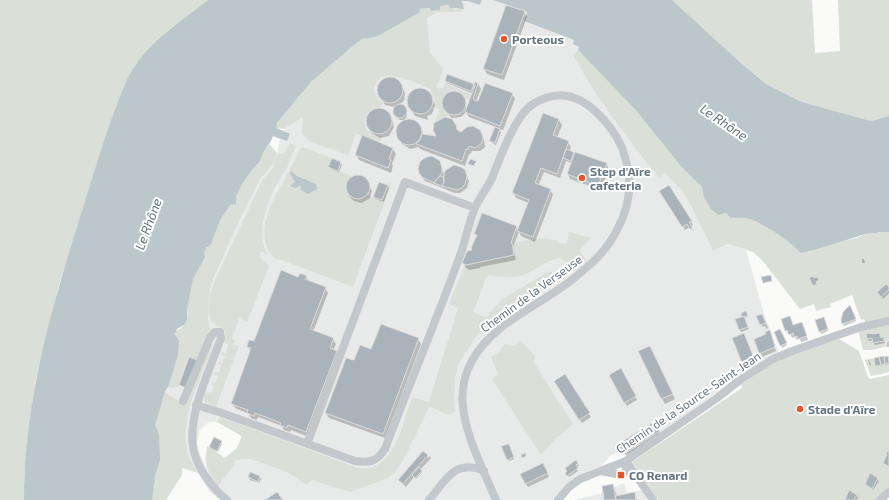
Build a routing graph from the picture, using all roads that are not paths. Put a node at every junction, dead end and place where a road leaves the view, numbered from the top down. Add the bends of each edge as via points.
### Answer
1 (475, 208) junction
2 (889, 321) edge
3 (183, 401) dead end
4 (196, 405) junction
5 (307, 444) junction
6 (624, 461) junction
7 (484, 472) junction
8 (889, 492) edge
9 (227, 500) edge
10 (429, 500) edge
11 (496, 500) edge
12 (558, 500) edge
13 (653, 500) edge
14 (880, 500) edge

1 - 5 street, Chemin de la Verseuse via 459,257 380,456 366,462 355,461
1 - 5 street via 405,182
1 - 7 street, Chemin de la Verseuse via 518,122 526,110 544,99 567,96 594,110 607,123 622,148 628,166 628,204 614,237 600,256 561,288 495,333 470,362 464,381 463,402 467,427
2 - 6 street, Chemin de la Source-Saint-Jean via 861,327 773,359
3 - 4 street via 210,338 220,332 221,338
4 - 5 street, Chemin de la Verseuse
4 - 9 street via 192,436 196,459 209,482
6 - 12 street, Chemin de la Source-Saint-Jean via 580,479
6 - 13 street
7 - 10 street via 474,467 456,469
7 - 11 street, Chemin de la Verseuse
8 - 14 street

